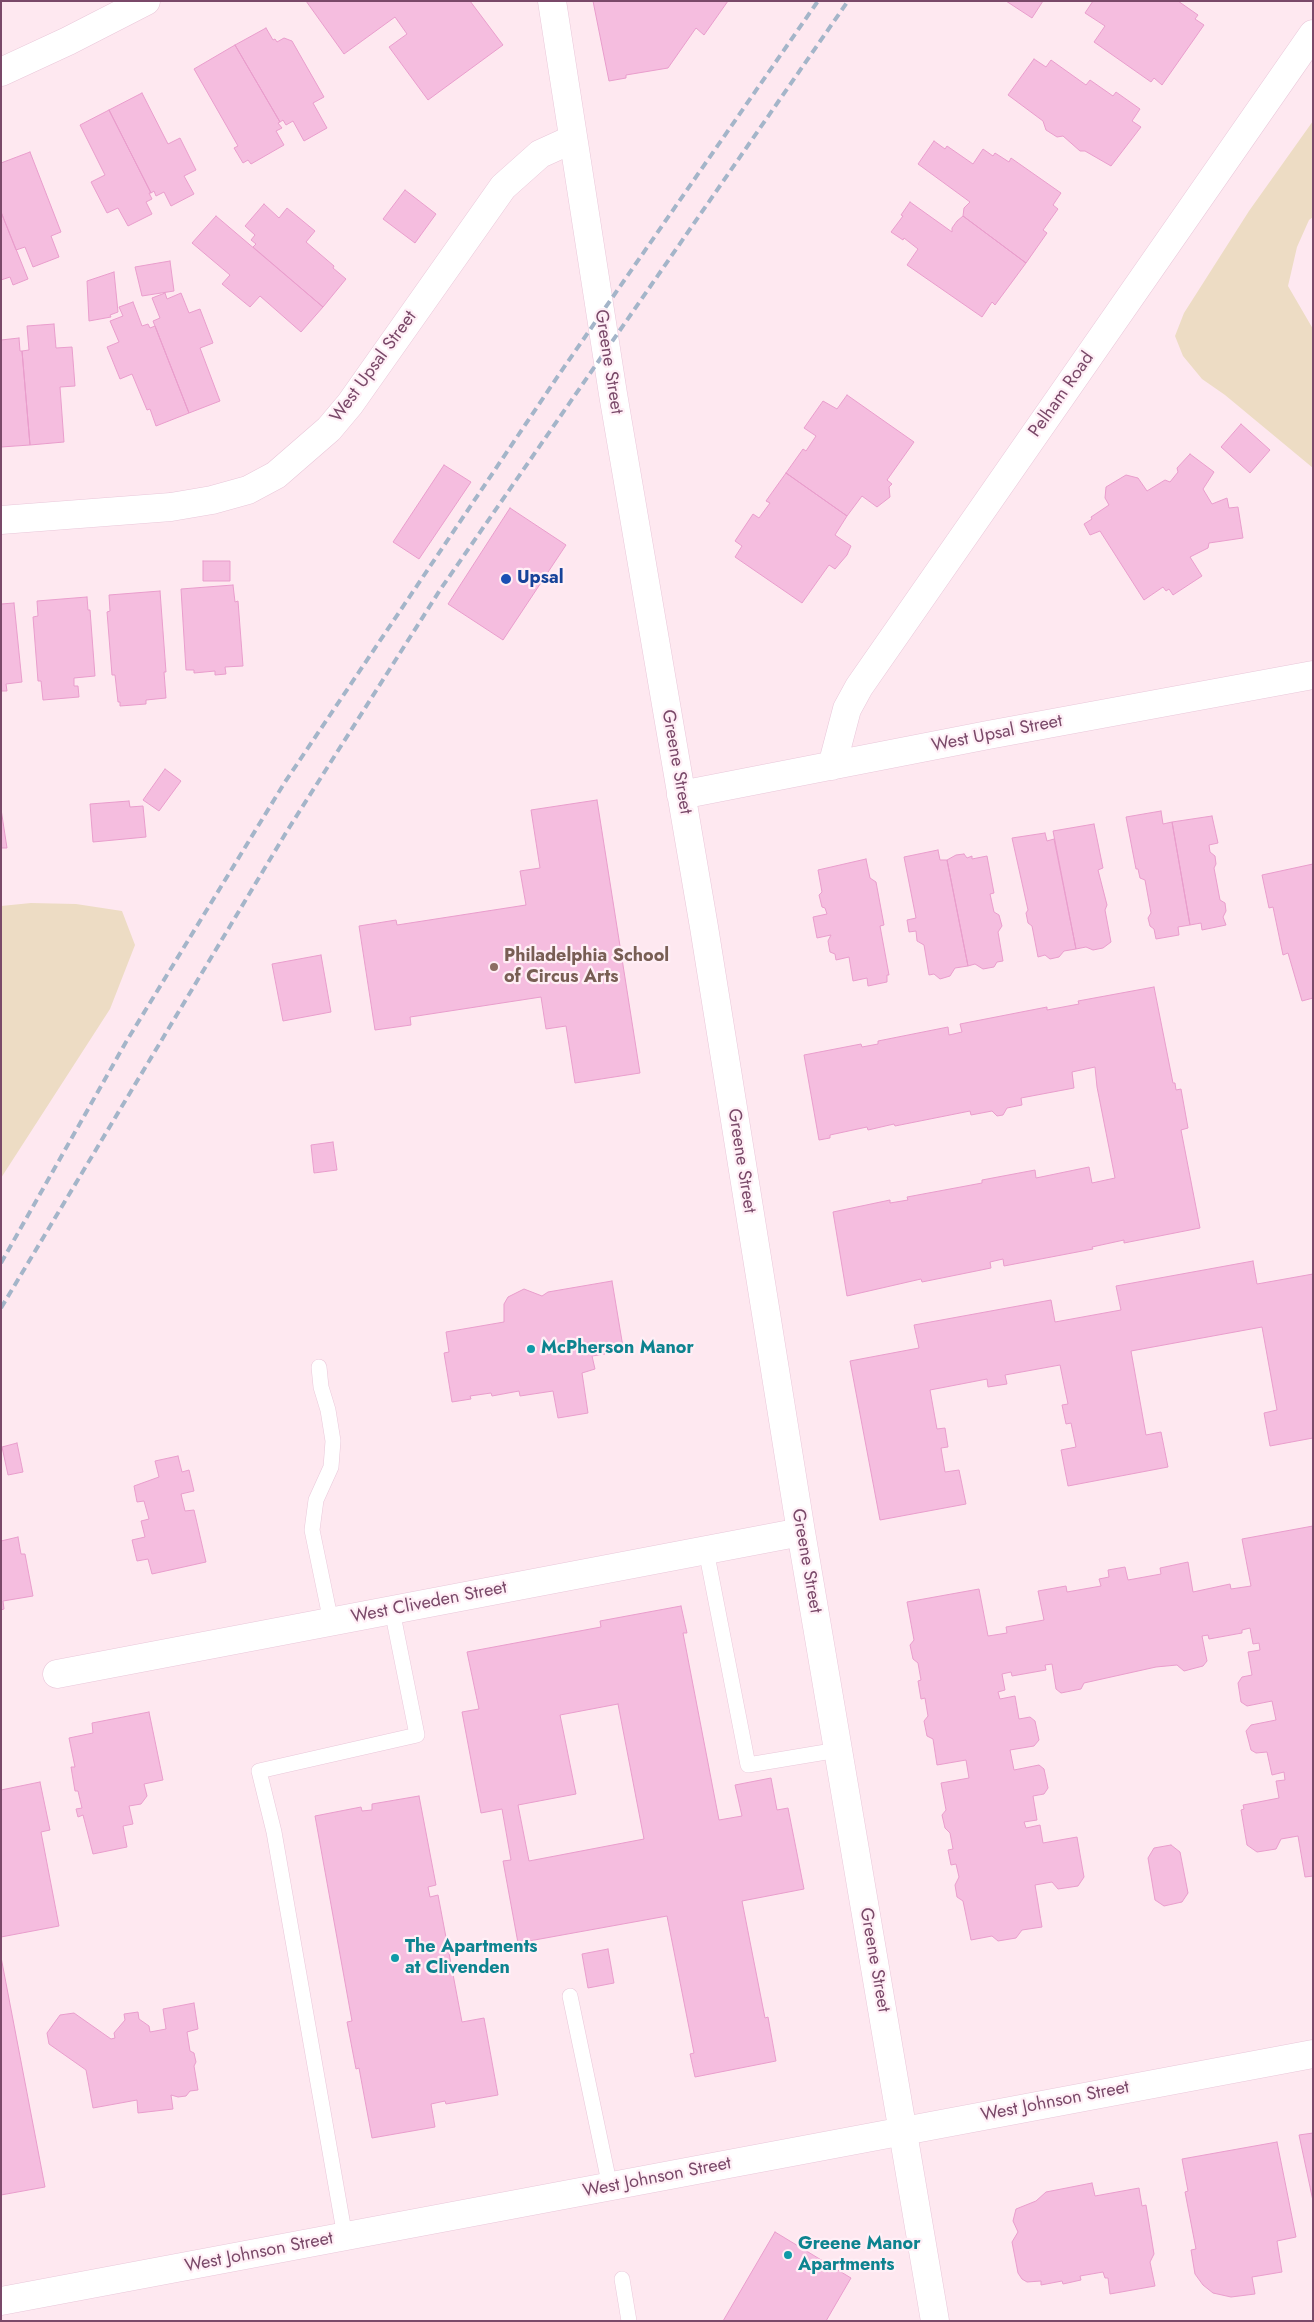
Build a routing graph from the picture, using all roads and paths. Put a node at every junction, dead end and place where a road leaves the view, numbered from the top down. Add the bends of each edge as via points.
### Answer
1 (146, 1) edge
2 (552, 1) edge
3 (1313, 34) edge
4 (1, 72) edge
5 (573, 139) junction
6 (1, 520) edge
7 (1313, 675) edge
8 (832, 766) junction
9 (681, 795) junction
10 (319, 1366) dead end
11 (801, 1532) junction
12 (706, 1550) junction
13 (392, 1610) junction
14 (331, 1622) junction
15 (57, 1674) dead end
16 (838, 1750) junction
17 (570, 1996) dead end
18 (1313, 2054) edge
19 (903, 2131) junction
20 (610, 2187) junction
21 (345, 2237) junction
22 (622, 2279) dead end
23 (1, 2301) edge
24 (629, 2321) edge
25 (935, 2321) edge

1 - 4 street
2 - 5 street, Greene Street
3 - 8 street, Pelham Road via 859,687 846,710
5 - 6 street, West Upsal Street via 540,154 503,187 350,404 330,429 276,475 248,490 171,507
5 - 9 street, Greene Street
7 - 8 street, West Upsal Street
8 - 9 street, West Upsal Street
9 - 11 street, Greene Street
10 - 14 lane via 333,1440 330,1467 316,1500 312,1530
11 - 12 street, West Cliveden Street
11 - 16 street, Greene Street
12 - 13 street, West Cliveden Street
12 - 16 lane via 748,1765
13 - 14 street, West Cliveden Street
13 - 21 lane via 417,1735 259,1771 274,1832
14 - 15 street, West Cliveden Street
16 - 19 street, Greene Street
17 - 20 lane
18 - 19 street, West Johnson Street
19 - 20 street, West Johnson Street
19 - 25 street, Greene Street
20 - 21 street, West Johnson Street
21 - 23 street, West Johnson Street
22 - 24 lane

